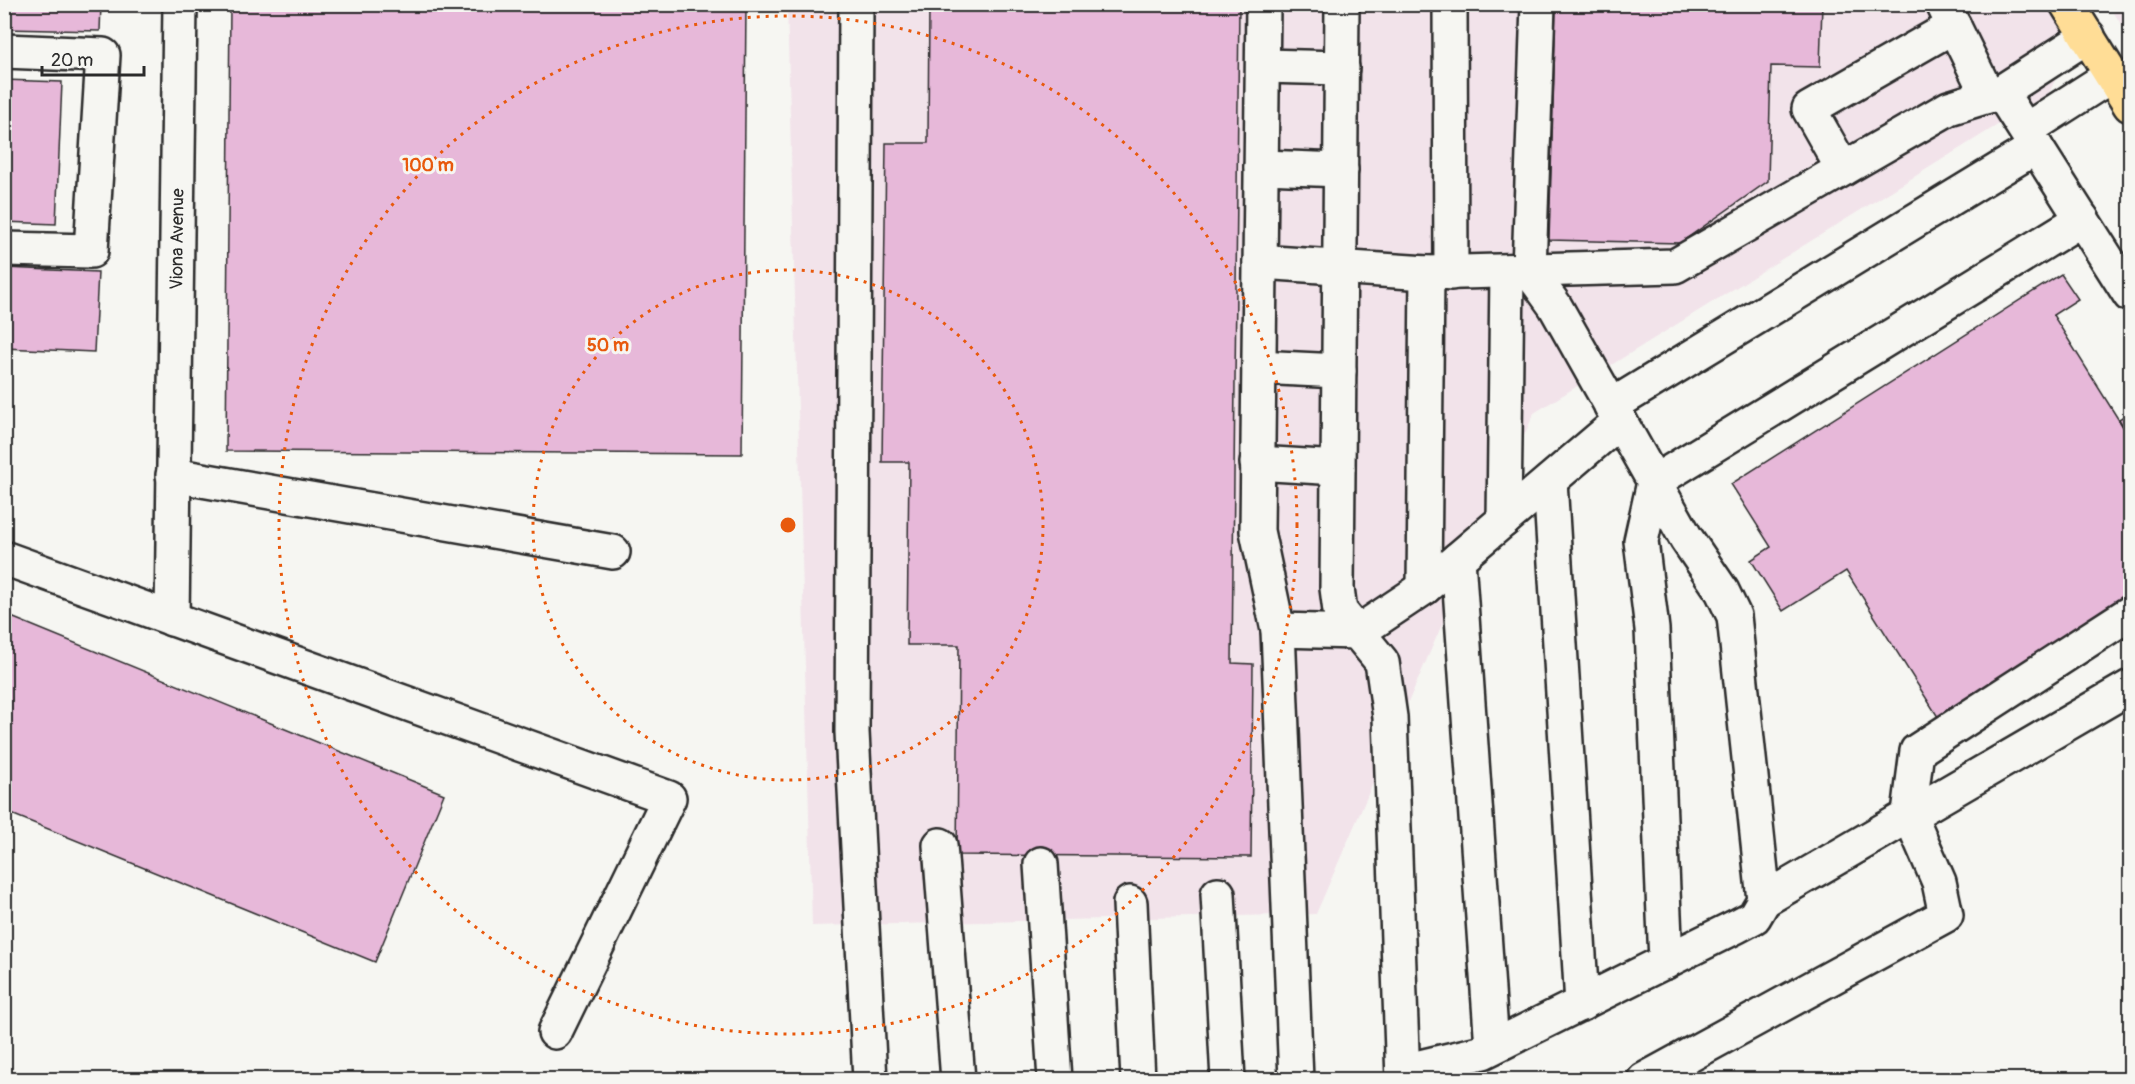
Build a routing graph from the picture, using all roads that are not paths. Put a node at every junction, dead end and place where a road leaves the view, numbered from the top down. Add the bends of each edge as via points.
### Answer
1 (180, 4) edge
2 (856, 4) edge
3 (1263, 4) edge
4 (1342, 4) edge
5 (1450, 4) edge
6 (1538, 4) edge
7 (2067, 4) edge
8 (1949, 15) edge
9 (2088, 36) junction
10 (4, 51) edge
11 (1263, 66) junction
12 (1342, 68) junction
13 (2112, 75) junction
14 (1994, 94) junction
15 (2130, 105) edge
16 (2031, 138) junction
17 (1261, 167) junction
18 (1844, 169) junction
19 (1341, 170) junction
20 (2082, 219) junction
21 (4, 249) edge
22 (1260, 262) junction
23 (1341, 267) junction
24 (1518, 271) junction
25 (1439, 273) junction
26 (2130, 295) edge
27 (1259, 367) junction
28 (1339, 371) junction
29 (1616, 413) junction
30 (1257, 462) junction
31 (1338, 468) junction
32 (173, 475) junction
33 (1550, 481) junction
34 (1654, 482) junction
35 (1504, 520) junction
36 (613, 552) dead end
37 (4, 558) edge
38 (1458, 559) junction
39 (1424, 588) junction
40 (2130, 613) edge
41 (172, 619) junction
42 (1278, 630) junction
43 (1358, 632) junction
44 (2130, 687) edge
45 (1909, 813) junction
46 (940, 845) dead end
47 (1041, 864) dead end
48 (1218, 894) dead end
49 (1764, 900) junction
50 (1130, 903) dead end
51 (1666, 962) junction
52 (1582, 1004) junction
53 (555, 1032) dead end
54 (1492, 1047) junction
55 (1403, 1076) edge
56 (870, 1080) edge
57 (958, 1080) edge
58 (1055, 1080) edge
59 (1138, 1080) edge
60 (1228, 1080) edge
61 (1296, 1080) edge
62 (1644, 1080) edge

1 - 32 street, Viona Avenue
2 - 56 street via 852,732
3 - 11 street
4 - 12 street
5 - 25 street
6 - 24 street
7 - 9 main road
8 - 14 street
8 - 18 street via 1809,109
9 - 13 main road
9 - 14 street
10 - 21 street via 104,55 91,251
11 - 12 street
11 - 17 street
12 - 19 street
13 - 15 main road
13 - 16 street
14 - 16 street
14 - 18 street via 1949,108
16 - 20 street
16 - 29 street
17 - 19 street
17 - 22 street
18 - 24 street via 1675,266
19 - 23 street
20 - 26 street
20 - 34 street
22 - 23 street
22 - 27 street
23 - 25 street
23 - 28 street
24 - 25 street
24 - 29 street via 1555,306
24 - 35 street
25 - 39 street
27 - 28 street
27 - 30 street
28 - 31 street
29 - 33 street
29 - 34 street
30 - 31 street
30 - 42 street via 1257,531
31 - 43 street via 1336,588 1340,611
32 - 36 street
32 - 41 street, Viona Avenue
33 - 35 street
33 - 52 street
34 - 49 street via 1734,616
34 - 51 street via 1641,541 1652,629
35 - 38 street
37 - 41 street
38 - 39 street
38 - 54 street
39 - 43 street
40 - 45 street via 1917,751
41 - 53 street via 669,798
42 - 43 street
42 - 61 street
43 - 55 street via 1382,662 1390,717
44 - 45 street
45 - 49 street
45 - 62 street via 1939,882 1947,915
46 - 57 street
47 - 58 street
48 - 60 street
49 - 51 street via 1754,917
50 - 59 street
51 - 52 street
52 - 54 street
54 - 55 street

